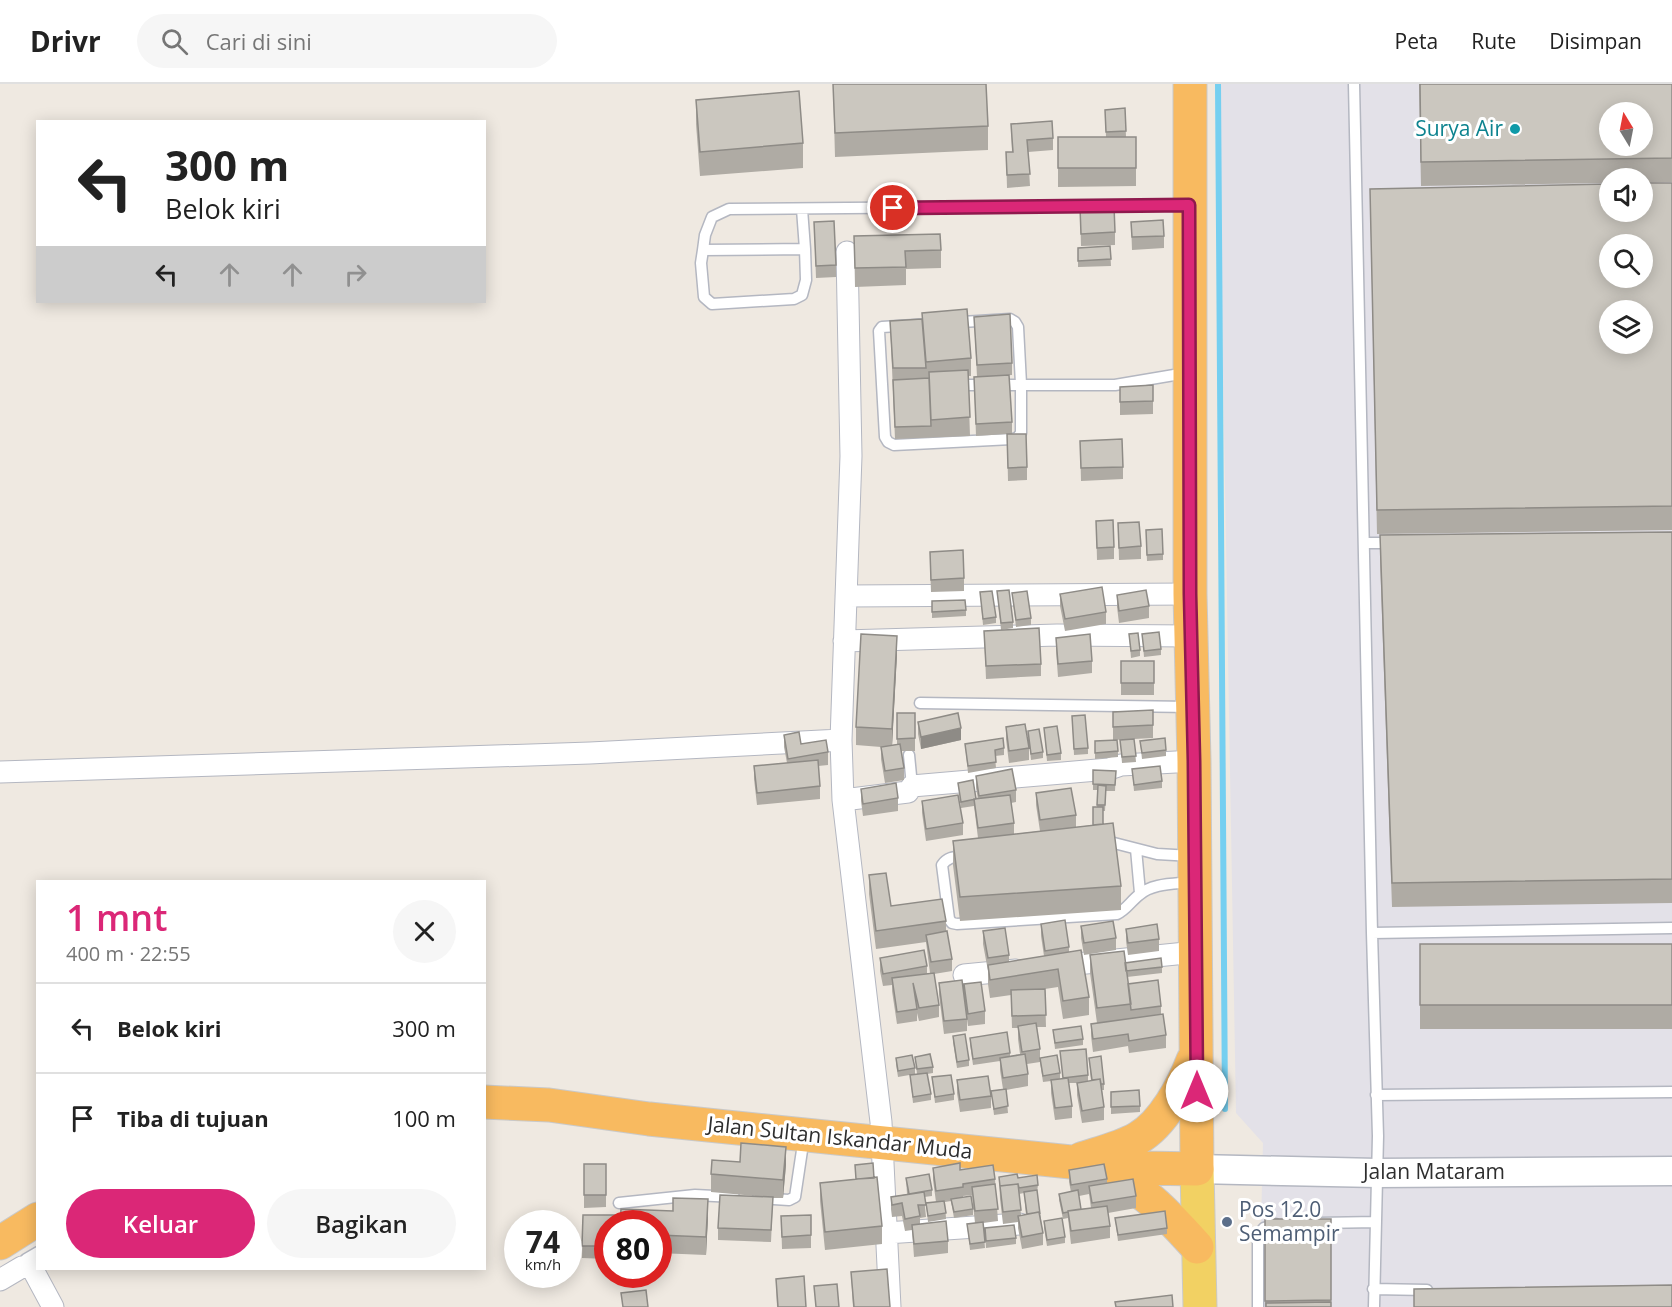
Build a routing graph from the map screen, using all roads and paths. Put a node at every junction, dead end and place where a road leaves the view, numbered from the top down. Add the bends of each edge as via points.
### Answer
1 (1190, 84) edge
2 (1354, 84) edge
3 (1189, 205) junction
4 (802, 209) junction
5 (805, 249) junction
6 (703, 250) junction
7 (847, 252) dead end
8 (1191, 373) junction
9 (1021, 384) junction
10 (938, 385) edge
11 (1364, 543) junction
12 (1400, 543) edge
13 (1190, 594) junction
14 (846, 596) junction
15 (1191, 636) junction
16 (844, 641) junction
17 (920, 703) dead end
18 (1193, 707) junction
19 (842, 740) junction
20 (909, 755) dead end
21 (1194, 761) junction
22 (0, 772) edge
23 (912, 786) junction
24 (843, 800) junction
25 (1091, 845) edge
26 (1136, 849) junction
27 (974, 855) edge
28 (1195, 869) junction
29 (1140, 893) junction
30 (1672, 928) edge
31 (1372, 933) junction
32 (1196, 952) junction
33 (964, 975) dead end
34 (1197, 1050) junction
35 (1672, 1092) edge
36 (1376, 1095) junction
37 (486, 1102) edge
38 (805, 1134) junction
39 (881, 1142) junction
40 (1071, 1162) junction
41 (1197, 1169) junction
42 (1672, 1171) edge
43 (1377, 1173) junction
44 (618, 1203) dead end
45 (36, 1221) edge
46 (1376, 1222) junction
47 (1308, 1223) edge
48 (1020, 1224) edge
49 (1285, 1224) edge
50 (886, 1233) junction
51 (0, 1243) edge
52 (1197, 1247) junction
53 (32, 1259) edge
54 (0, 1280) edge
55 (1373, 1289) junction
56 (1433, 1290) edge
57 (53, 1307) edge
58 (890, 1307) edge
59 (1200, 1307) edge
60 (1258, 1307) edge
61 (1374, 1307) edge

1 - 3 highway
2 - 11 lane via 1362,203
3 - 4 lane
3 - 8 highway
4 - 5 lane
4 - 6 lane via 729,209 712,218
5 - 6 lane
5 - 6 lane via 806,280 802,295 794,299 712,304 704,297
7 - 14 street via 851,456
8 - 9 lane via 1115,385
8 - 13 highway
9 - 9 lane via 1021,433 1017,438 894,445 885,437 887,387 879,331 882,327 1010,319 1018,327
9 - 10 lane
11 - 12 lane
11 - 31 lane
13 - 14 street
13 - 15 highway
14 - 16 street
15 - 16 street
15 - 18 highway
16 - 19 street
17 - 18 lane
18 - 21 highway
19 - 22 street via 590,753
19 - 24 street
20 - 23 lane
21 - 23 street
21 - 28 highway
23 - 24 street via 908,792
24 - 39 street
25 - 26 lane via 1114,843
26 - 28 lane
26 - 29 lane
27 - 29 lane via 951,858 942,865 949,919 957,924 1111,915 1122,912
28 - 29 lane
28 - 32 highway
30 - 31 lane
31 - 36 lane
32 - 33 street
32 - 34 highway
34 - 40 highway via 1184,1082 1155,1125 1138,1138
34 - 41 highway
35 - 36 lane
36 - 43 lane
37 - 38 highway, Jalan Sultan Iskandar Muda via 549,1105
38 - 39 highway, Jalan Sultan Iskandar Muda
38 - 44 lane via 797,1192 789,1200 695,1195
39 - 40 highway, Jalan Sultan Iskandar Muda
39 - 50 street
40 - 41 highway, Jalan Sultan Iskandar Muda
40 - 52 highway via 1110,1174 1136,1189 1171,1218
41 - 43 main road, Jalan Mataram
41 - 52 main road
42 - 43 main road, Jalan Mataram
43 - 46 lane
45 - 51 highway
46 - 47 lane
46 - 55 lane
48 - 50 street
49 - 60 lane via 1264,1228 1258,1235
50 - 58 street
52 - 59 main road
53 - 54 street
53 - 57 street via 32,1268
55 - 56 lane
55 - 61 lane

